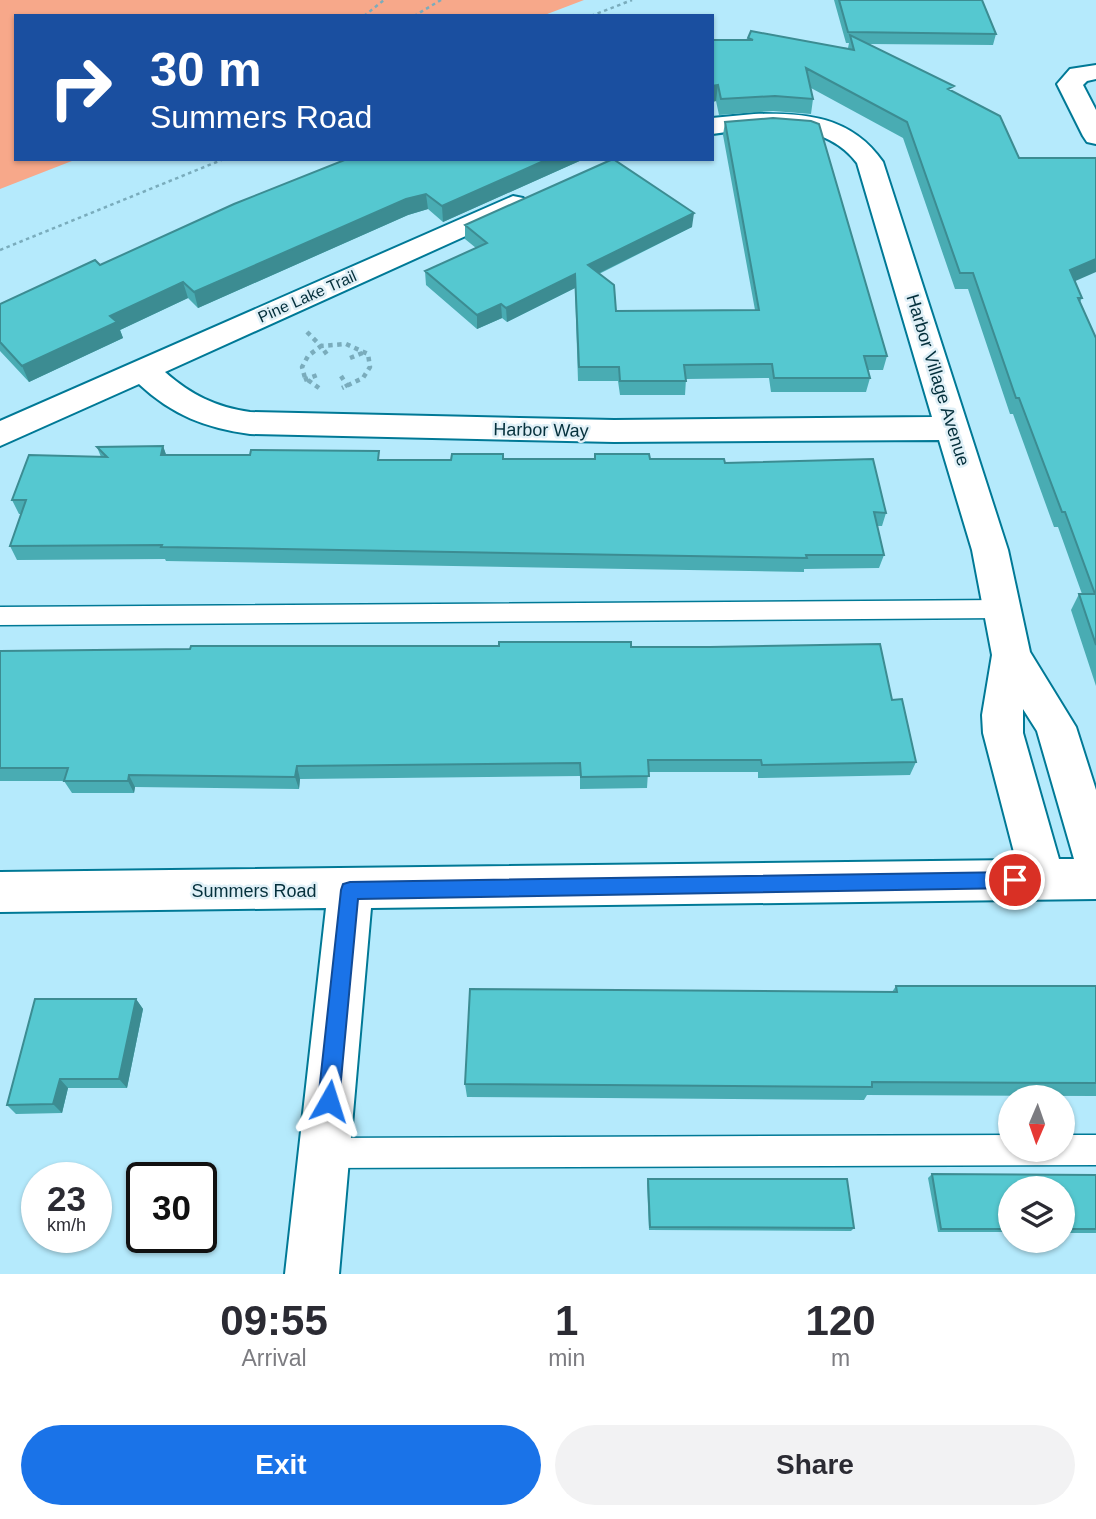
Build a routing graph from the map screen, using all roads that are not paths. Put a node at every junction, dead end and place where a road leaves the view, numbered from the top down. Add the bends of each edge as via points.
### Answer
1 (1096, 72) edge
2 (714, 126) edge
3 (1096, 136) edge
4 (540, 192) edge
5 (144, 372) junction
6 (954, 428) junction
7 (0, 434) edge
8 (1001, 610) junction
9 (0, 616) edge
10 (1011, 655) junction
11 (1096, 860) edge
12 (1096, 879) edge
13 (1043, 880) junction
14 (350, 890) junction
15 (0, 892) edge
16 (1096, 1150) edge
17 (323, 1153) junction
18 (312, 1274) edge

1 - 3 street via 1079,74 1070,84
2 - 6 street, Harbor Village Avenue via 768,123 827,128 863,149
4 - 5 street, Pine Lake Trail
5 - 6 street, Harbor Way via 193,411 250,424 614,431
5 - 7 street, Pine Lake Trail
6 - 8 street, Harbor Village Avenue via 990,550
8 - 9 lane
8 - 10 street, Harbor Village Avenue
10 - 11 street, Harbor Village Avenue via 1056,727
10 - 13 street, Harbor Village Avenue via 1003,733
12 - 13 street, Summers Road
13 - 14 street, Summers Road
14 - 15 street, Summers Road
14 - 17 street
16 - 17 lane
17 - 18 street

